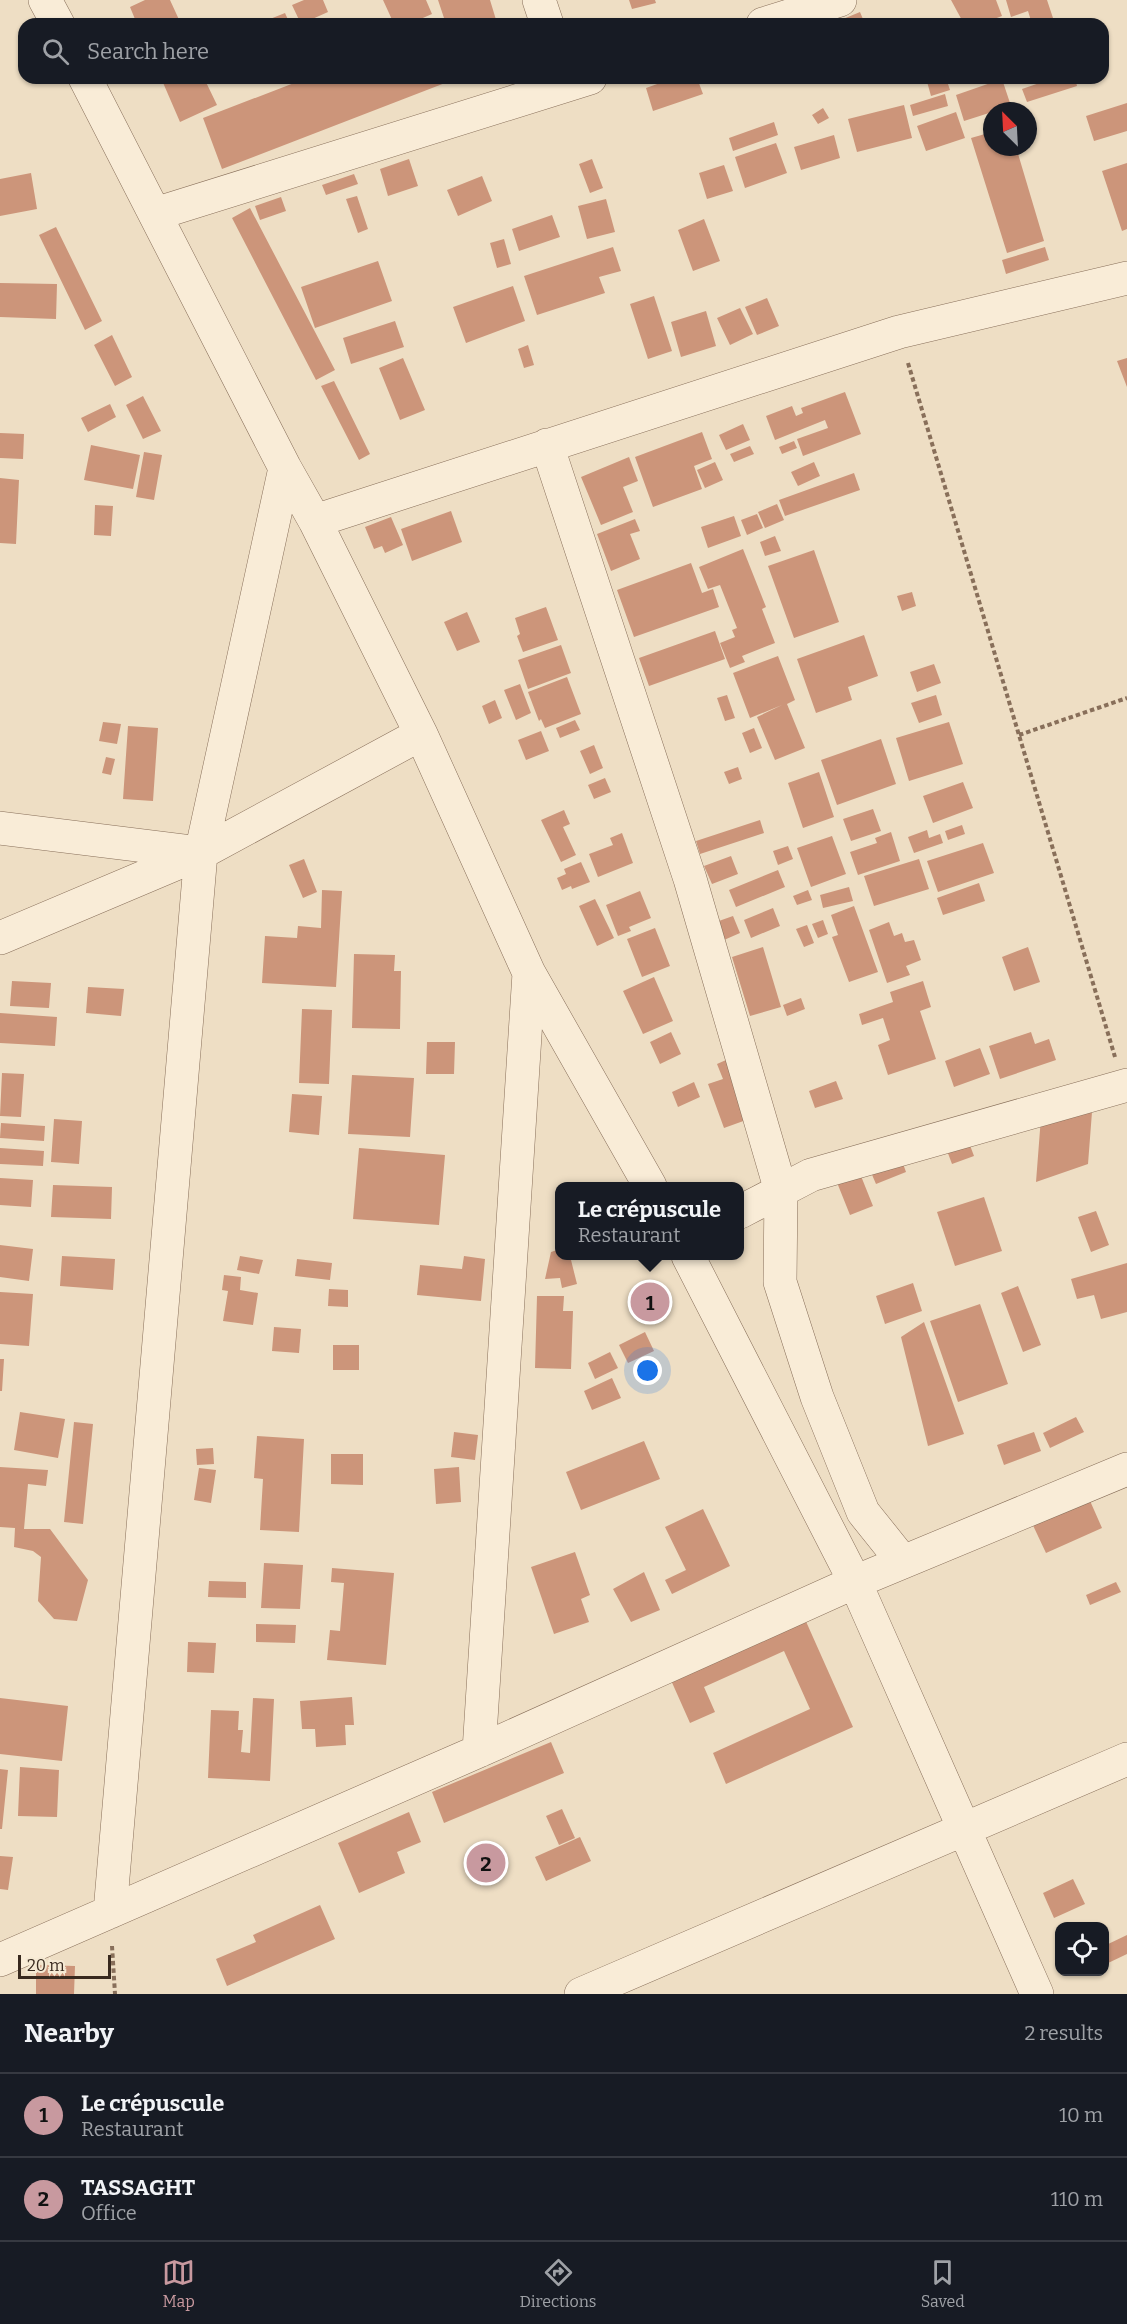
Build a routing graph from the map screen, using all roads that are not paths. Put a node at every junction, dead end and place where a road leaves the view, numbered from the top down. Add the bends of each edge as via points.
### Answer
1 (45, 0) edge
2 (539, 0) edge
3 (840, 0) edge
4 (55, 18) edge
5 (545, 18) edge
6 (782, 18) edge
7 (88, 84) edge
8 (561, 84) edge
9 (155, 214) junction
10 (1127, 278) edge
11 (547, 445) junction
12 (285, 468) junction
13 (315, 521) junction
14 (421, 734) junction
15 (0, 828) edge
16 (201, 853) junction
17 (0, 938) edge
18 (529, 973) junction
19 (1125, 1085) edge
20 (648, 1182) edge
21 (781, 1191) junction
22 (744, 1210) edge
23 (690, 1260) edge
24 (1127, 1469) edge
25 (903, 1562) junction
26 (855, 1582) junction
27 (479, 1750) junction
28 (1127, 1759) edge
29 (963, 1830) junction
30 (110, 1912) junction
31 (0, 1960) edge
32 (581, 1994) edge
33 (1037, 1994) edge

1 - 4 street
2 - 5 street
3 - 6 street
7 - 9 street
8 - 9 street
9 - 12 street
10 - 11 street via 899,332
11 - 13 street
11 - 21 street via 690,879
12 - 13 street
12 - 16 street
13 - 14 street
14 - 16 street
14 - 18 street
15 - 16 street
16 - 17 street
16 - 30 street
18 - 20 street
18 - 27 street
19 - 21 street via 811,1176
21 - 22 street
21 - 25 street via 780,1282 817,1397 863,1512
23 - 26 street
24 - 25 street
25 - 26 street
26 - 27 street
26 - 29 street
27 - 30 street
28 - 29 street
29 - 32 street
29 - 33 street
30 - 31 street

